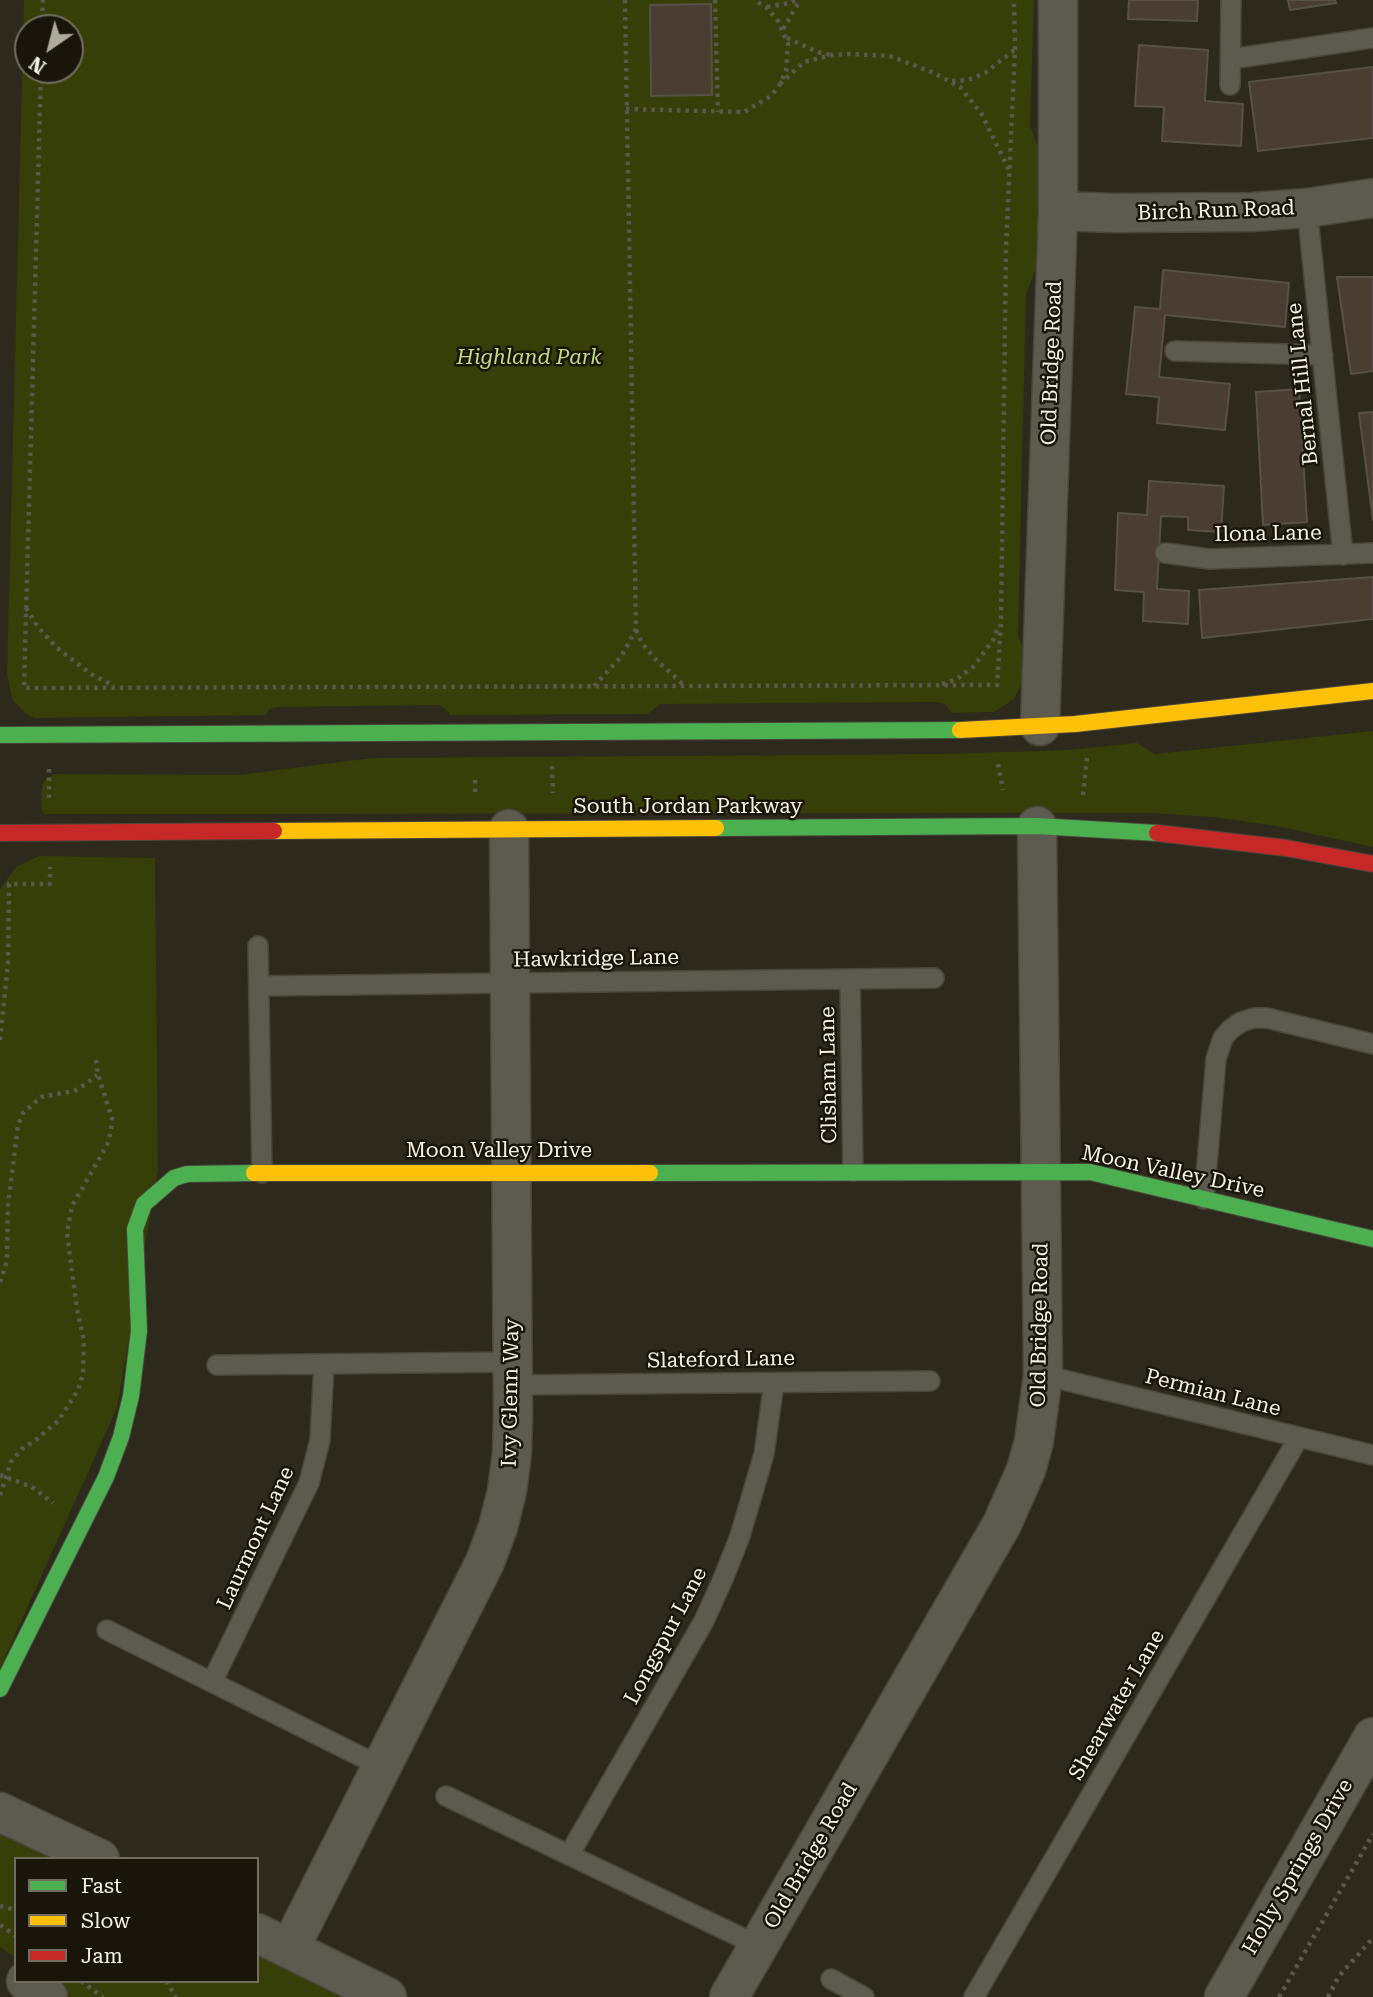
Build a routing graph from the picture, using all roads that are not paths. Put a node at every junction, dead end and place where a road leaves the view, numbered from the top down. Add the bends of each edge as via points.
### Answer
1 (1058, 0) edge
2 (1231, 0) edge
3 (1373, 38) edge
4 (1231, 59) junction
5 (1230, 85) dead end
6 (1373, 198) edge
7 (1307, 208) junction
8 (1058, 211) junction
9 (1175, 351) dead end
10 (1323, 355) junction
11 (1165, 552) dead end
12 (1373, 553) edge
13 (1343, 555) junction
14 (1373, 691) edge
15 (1040, 726) junction
16 (0, 734) edge
17 (1037, 826) junction
18 (509, 829) junction
19 (0, 832) edge
20 (1373, 864) edge
21 (258, 946) dead end
22 (934, 978) dead end
23 (850, 979) junction
24 (510, 983) junction
25 (259, 986) junction
26 (1373, 1044) edge
27 (1041, 1170) junction
28 (853, 1171) junction
29 (511, 1172) junction
30 (262, 1173) junction
31 (1204, 1199) junction
32 (1373, 1240) edge
33 (324, 1364) junction
34 (217, 1365) dead end
35 (513, 1373) junction
36 (1043, 1375) junction
37 (930, 1381) dead end
38 (774, 1383) junction
39 (1299, 1437) junction
40 (1373, 1455) edge
41 (107, 1630) dead end
42 (212, 1682) junction
43 (0, 1689) edge
44 (1373, 1737) edge
45 (382, 1767) junction
46 (446, 1796) dead end
47 (0, 1812) edge
48 (569, 1855) junction
49 (96, 1857) edge
50 (274, 1940) edge
51 (759, 1946) junction
52 (831, 1979) dead end
53 (29, 1983) edge
54 (48, 1997) edge
55 (387, 1997) edge
56 (729, 1997) edge
57 (864, 1997) edge
58 (974, 1997) edge
59 (1224, 1997) edge

1 - 8 street, Old Bridge Road
2 - 4 lane
3 - 4 lane
4 - 5 lane
6 - 7 street, Birch Run Road
7 - 8 street, Birch Run Road
7 - 10 lane, Bernal Hill Lane
8 - 15 street, Old Bridge Road
9 - 10 lane
10 - 13 lane, Bernal Hill Lane
11 - 13 lane, Ilona Lane via 1210,559
12 - 13 lane, Ilona Lane
14 - 15 street
15 - 16 street
17 - 18 street, South Jordan Parkway
17 - 20 street, South Jordan Parkway via 1161,833
17 - 27 street, Old Bridge Road
18 - 19 street, South Jordan Parkway
18 - 24 street, Ivy Glenn Way
21 - 25 lane
22 - 23 lane, Hawkridge Lane
23 - 24 lane, Hawkridge Lane
23 - 28 lane, Clisham Lane
24 - 25 lane, Hawkridge Lane
24 - 29 street, Ivy Glenn Way
25 - 30 lane
26 - 31 lane via 1267,1018 1241,1022 1231,1030 1216,1059
27 - 28 street, Moon Valley Drive
27 - 31 street, Moon Valley Drive via 1090,1172
27 - 36 street, Old Bridge Road
28 - 29 street, Moon Valley Drive
29 - 30 street, Moon Valley Drive
29 - 35 street, Ivy Glenn Way
30 - 43 street, Moon Valley Drive via 187,1174 163,1185 144,1204 135,1229 136,1364 121,1437 106,1477
31 - 32 street, Moon Valley Drive
33 - 34 lane, Slateford Lane
33 - 35 lane, Slateford Lane
33 - 42 lane, Laurmont Lane via 320,1440 309,1483
35 - 38 lane, Slateford Lane
35 - 45 street, Ivy Glenn Way via 512,1453 498,1527 485,1562
36 - 39 lane, Permian Lane
36 - 51 street, Old Bridge Road via 1034,1441 1002,1524
37 - 38 lane, Slateford Lane
38 - 48 lane, Longspur Lane via 758,1475 723,1579 704,1621
39 - 40 lane, Permian Lane
39 - 58 lane, Shearwater Lane
41 - 42 lane
42 - 45 lane
44 - 59 street, Holly Springs Drive
45 - 50 street, Ivy Glenn Way
46 - 48 lane
47 - 49 street
48 - 51 lane
50 - 55 street
51 - 56 street, Old Bridge Road
52 - 57 lane
53 - 54 street

